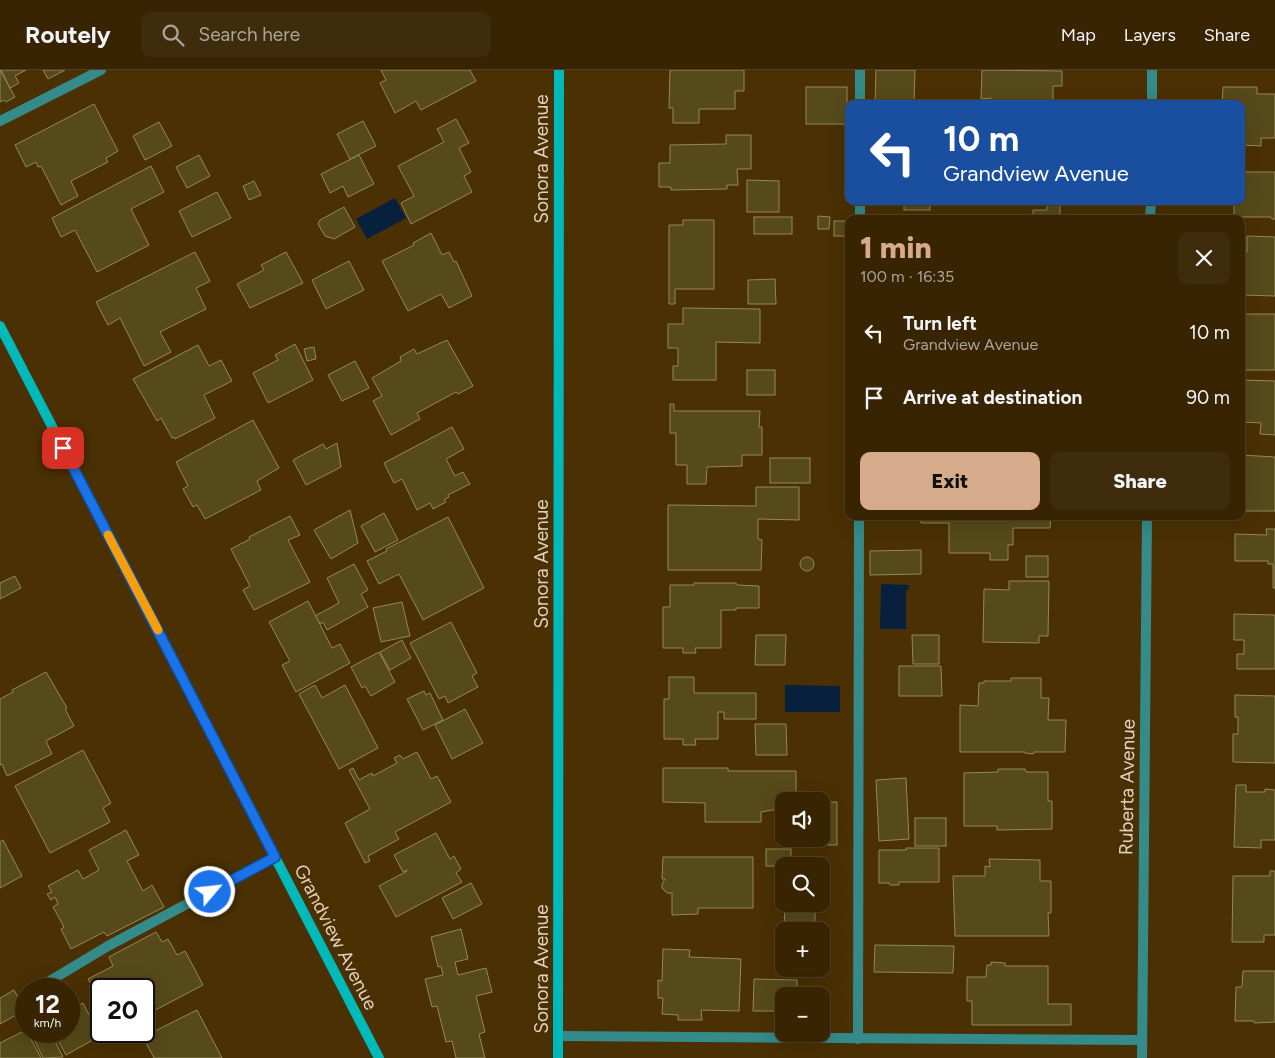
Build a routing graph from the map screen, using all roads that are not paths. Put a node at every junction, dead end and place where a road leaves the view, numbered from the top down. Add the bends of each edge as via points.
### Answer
1 (100, 70) edge
2 (559, 70) edge
3 (860, 70) edge
4 (1152, 70) edge
5 (860, 100) edge
6 (1152, 100) edge
7 (0, 121) edge
8 (0, 326) edge
9 (859, 520) edge
10 (1147, 520) edge
11 (275, 857) junction
12 (55, 978) edge
13 (558, 1036) junction
14 (858, 1039) junction
15 (1141, 1040) junction
16 (379, 1058) edge
17 (558, 1058) edge
18 (1142, 1058) edge

1 - 7 street
2 - 13 street, Sonora Avenue
3 - 5 street
4 - 6 street
8 - 11 street, Grandview Avenue
9 - 14 street
10 - 15 street, Ruberta Avenue
11 - 12 street
11 - 16 street, Grandview Avenue
13 - 14 street
13 - 17 street, Sonora Avenue
14 - 15 street
15 - 18 street, Ruberta Avenue

